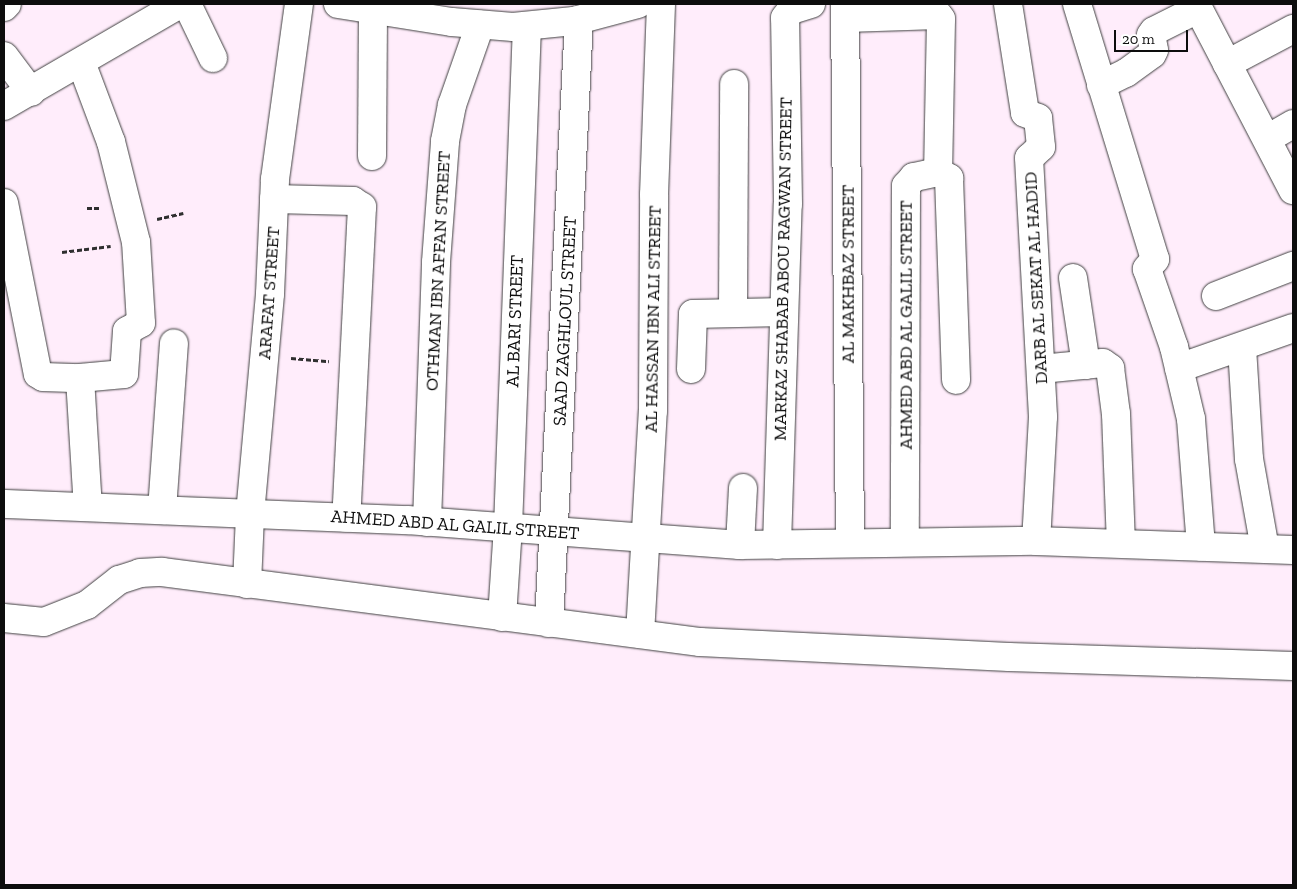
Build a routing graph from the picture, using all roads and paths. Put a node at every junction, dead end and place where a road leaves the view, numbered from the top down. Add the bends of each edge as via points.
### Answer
1 (7, 4) edge
2 (180, 4) edge
3 (187, 4) edge
4 (299, 4) edge
5 (638, 4) edge
6 (661, 4) edge
7 (806, 4) edge
8 (1008, 4) edge
9 (1077, 4) edge
10 (4, 6) edge
11 (354, 6) edge
12 (1197, 6) edge
13 (845, 11) edge
14 (456, 13) edge
15 (579, 20) junction
16 (480, 25) junction
17 (527, 26) junction
18 (1293, 29) edge
19 (4, 56) edge
20 (213, 58) dead end
21 (81, 62) junction
22 (1227, 64) junction
23 (734, 84) dead end
24 (1101, 85) junction
25 (31, 92) junction
26 (4, 106) edge
27 (1293, 124) edge
28 (1266, 139) junction
29 (372, 156) dead end
30 (938, 172) junction
31 (1293, 190) edge
32 (274, 199) junction
33 (5, 213) edge
34 (136, 242) junction
35 (62, 252) dead end
36 (1293, 266) edge
37 (1073, 278) dead end
38 (1216, 296) dead end
39 (733, 312) junction
40 (784, 312) junction
41 (1293, 328) edge
42 (174, 343) dead end
43 (1242, 348) junction
44 (265, 356) junction
45 (355, 363) junction
46 (1086, 365) junction
47 (1179, 368) junction
48 (690, 369) dead end
49 (1041, 369) junction
50 (80, 378) junction
51 (956, 380) dead end
52 (743, 488) dead end
53 (4, 504) edge
54 (88, 507) junction
55 (162, 510) junction
56 (250, 514) junction
57 (346, 518) junction
58 (426, 522) junction
59 (508, 527) junction
60 (555, 531) junction
61 (648, 539) junction
62 (1036, 541) junction
63 (905, 542) junction
64 (850, 543) junction
65 (1121, 543) junction
66 (740, 545) junction
67 (777, 545) junction
68 (1201, 547) junction
69 (1265, 549) junction
70 (1293, 550) edge
71 (247, 584) junction
72 (502, 616) junction
73 (4, 618) edge
74 (549, 622) junction
75 (640, 634) junction
76 (1293, 666) edge

1 - 10 street
2 - 21 street
3 - 20 street
4 - 32 street, ARAFAT STREET
5 - 15 street
6 - 61 street, AL HASSAN IBN ALI STREET
7 - 40 street, MARKAZ SHABAB ABOU RAGWAN STREET via 791,10 785,18 788,204
8 - 49 street, DARB AL SEKAT AL HADID via 1025,113 1038,118 1041,147 1029,158
9 - 24 street
11 - 14 street
11 - 29 street
12 - 22 street
12 - 24 street via 1154,31 1151,35 1152,54 1126,73
13 - 30 street via 940,16
13 - 64 street, AL MAKHBAZ STREET
14 - 16 street
15 - 17 street
15 - 60 street, SAAD ZAGHLOUL STREET
16 - 17 street
16 - 58 street, OTHMAN IBN AFFAN STREET via 452,105 445,141 436,262
17 - 59 street, AL BARI STREET
18 - 22 street
19 - 25 street
21 - 25 street
21 - 34 street via 111,142
22 - 28 street
23 - 39 street
24 - 47 street via 1155,260 1148,269
25 - 26 street
27 - 28 street
28 - 31 street
30 - 51 street via 949,178
30 - 63 street, AHMED ABD AL GALIL STREET via 914,177 906,186
32 - 44 street, ARAFAT STREET
32 - 45 street via 353,201 362,207
33 - 50 street via 36,371 43,377
34 - 35 path
34 - 50 street via 141,323 127,331 127,371 122,376
36 - 38 street
37 - 46 street
39 - 40 street
39 - 48 street via 692,316
40 - 67 street, MARKAZ SHABAB ABOU RAGWAN STREET
41 - 43 street
42 - 55 street
43 - 47 street
43 - 69 street via 1248,459
44 - 45 path
44 - 56 street, ARAFAT STREET
45 - 57 street
46 - 49 street
46 - 65 street via 1106,364 1113,380
47 - 68 street via 1191,419
49 - 62 street, DARB AL SEKAT AL HADID via 1043,417
50 - 54 street
52 - 66 street
53 - 54 street, AHMED ABD AL GALIL STREET
54 - 55 street, AHMED ABD AL GALIL STREET
55 - 56 street, AHMED ABD AL GALIL STREET
56 - 57 street, AHMED ABD AL GALIL STREET
56 - 71 street, ARAFAT STREET
57 - 58 street, AHMED ABD AL GALIL STREET
58 - 59 street, AHMED ABD AL GALIL STREET
59 - 60 street, AHMED ABD AL GALIL STREET
59 - 72 street, AL BARI STREET
60 - 61 street, AHMED ABD AL GALIL STREET
60 - 74 street, SAAD ZAGHLOUL STREET
61 - 66 street, AHMED ABD AL GALIL STREET
61 - 75 street, AL HASSAN IBN ALI STREET
62 - 63 street, AHMED ABD AL GALIL STREET
62 - 65 street, AHMED ABD AL GALIL STREET
63 - 64 street, AHMED ABD AL GALIL STREET
64 - 67 street, AHMED ABD AL GALIL STREET
65 - 68 street, AHMED ABD AL GALIL STREET
66 - 67 street, AHMED ABD AL GALIL STREET
68 - 69 street, AHMED ABD AL GALIL STREET
69 - 70 street, AHMED ABD AL GALIL STREET
71 - 72 street
71 - 73 street via 162,572 140,573 119,580 87,605 57,618 44,622
72 - 74 street
74 - 75 street
75 - 76 street via 700,642

